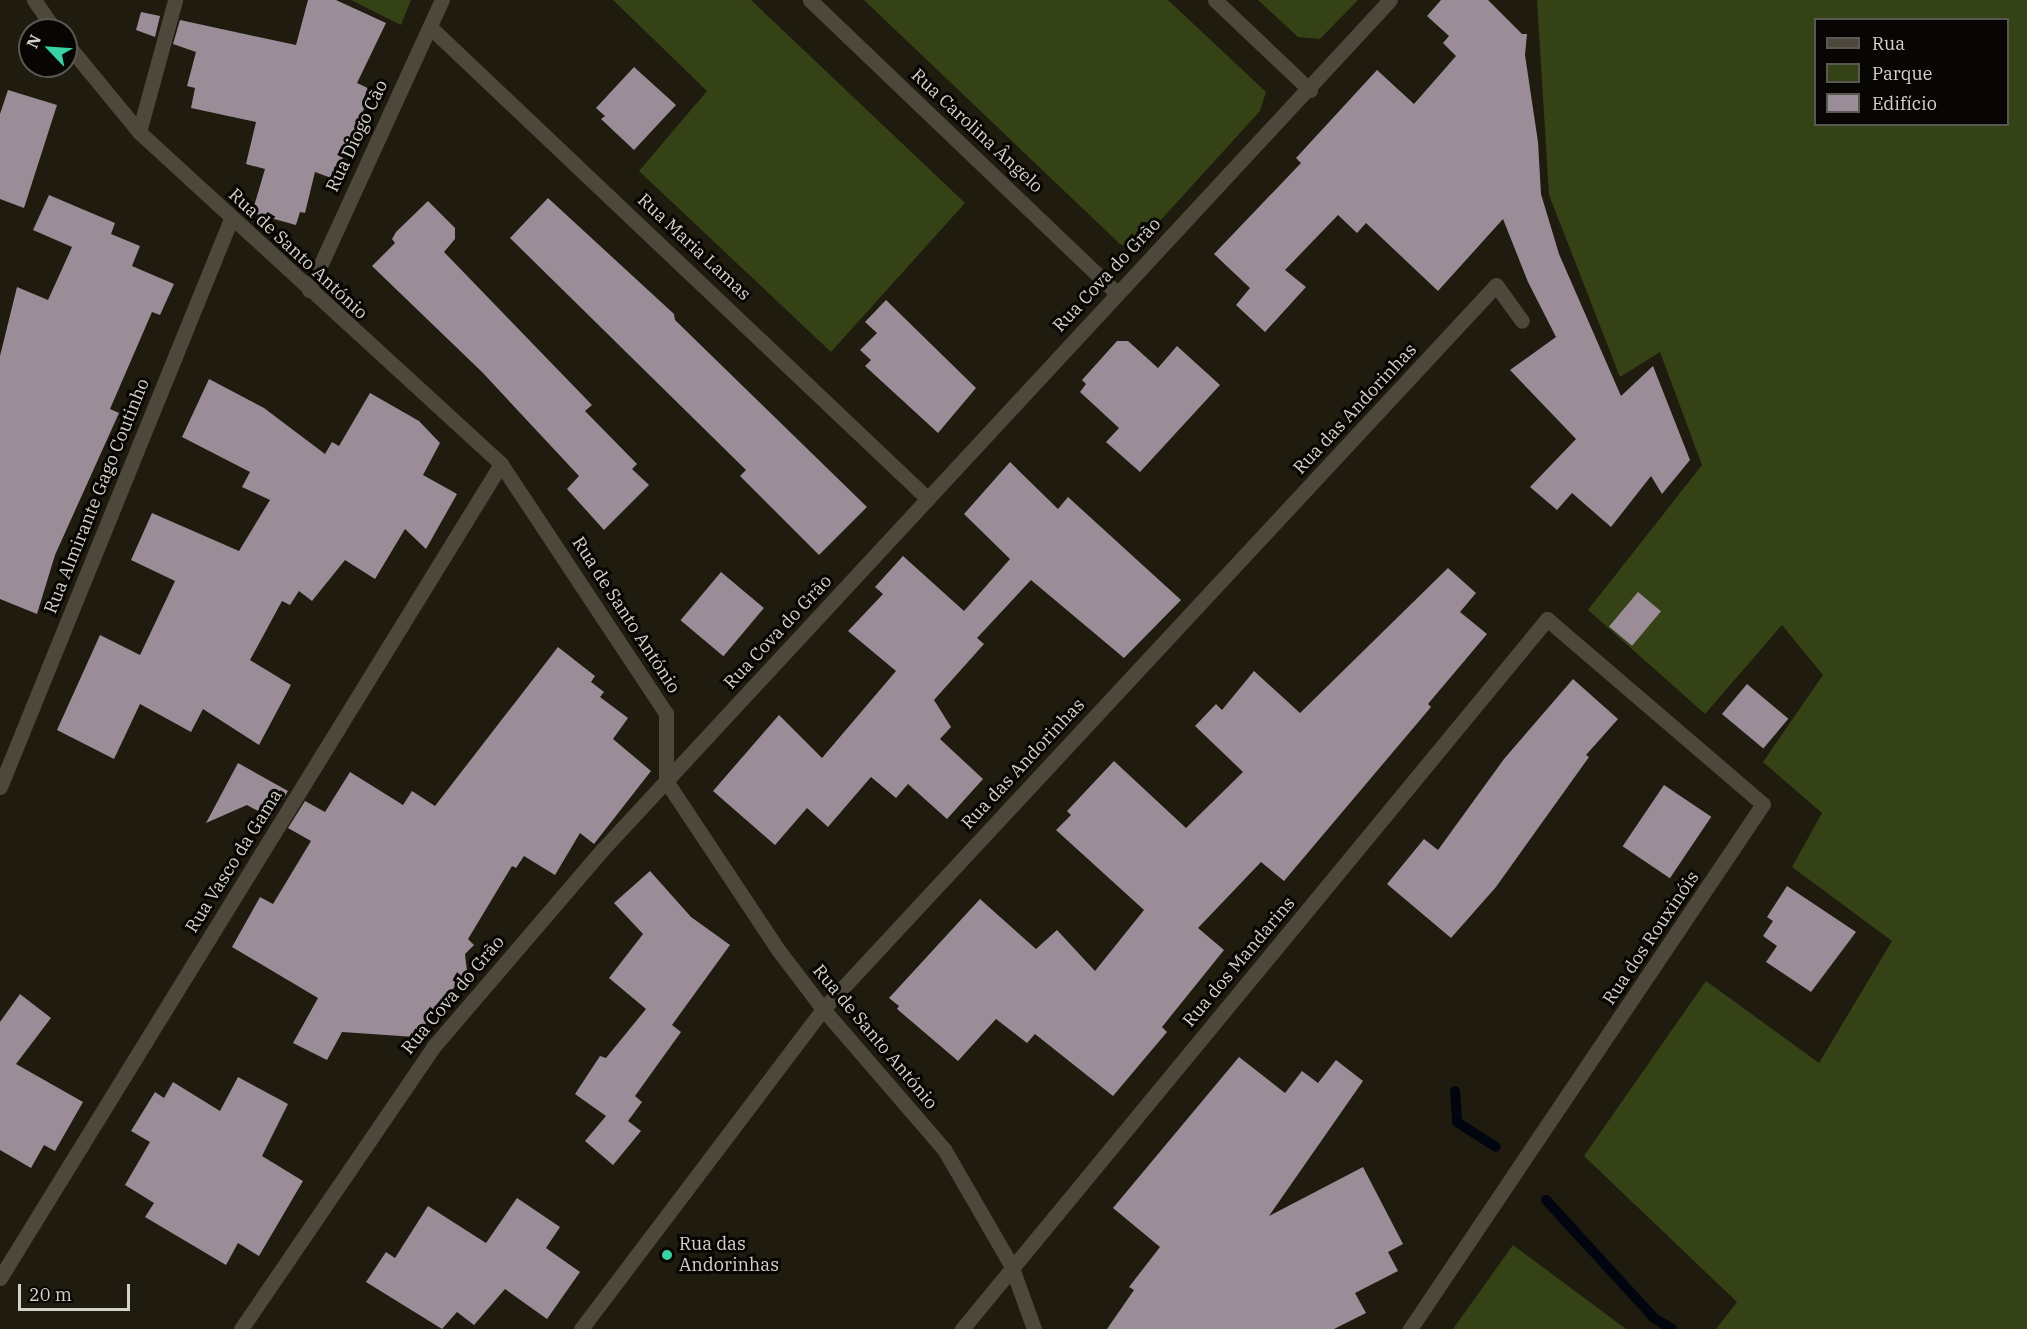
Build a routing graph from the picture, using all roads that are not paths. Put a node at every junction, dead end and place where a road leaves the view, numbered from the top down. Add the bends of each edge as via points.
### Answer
1 (34, 0) edge
2 (175, 0) edge
3 (442, 0) edge
4 (810, 0) edge
5 (1215, 0) edge
6 (1390, 0) edge
7 (47, 18) edge
8 (430, 27) junction
9 (78, 58) edge
10 (1310, 90) junction
11 (139, 132) junction
12 (231, 219) junction
13 (309, 290) junction
14 (1116, 292) junction
15 (1522, 321) dead end
16 (501, 464) junction
17 (928, 499) junction
18 (1547, 619) joint
19 (666, 781) junction
20 (0, 787) edge
21 (823, 1009) junction
22 (1011, 1264) junction
23 (0, 1278) edge
24 (241, 1329) edge
25 (581, 1329) edge
26 (962, 1329) edge
27 (1034, 1329) edge
28 (1410, 1329) edge

1 - 7 street
2 - 11 street
3 - 8 street, Rua Diogo Cão
4 - 14 street, Rua Carolina Ângelo
5 - 10 street
6 - 10 street, Rua Cova do Grão
8 - 13 street, Rua Diogo Cão
8 - 17 street, Rua Maria Lamas
9 - 11 street, Rua de Santo António
10 - 14 street, Rua Cova do Grão
11 - 12 street, Rua de Santo António
12 - 13 street, Rua de Santo António
12 - 20 street, Rua Almirante Gago Coutinho
13 - 16 street, Rua de Santo António
14 - 17 street, Rua Cova do Grão
15 - 21 street, Rua das Andorinhas via 1496,285
16 - 19 street, Rua de Santo António via 666,713
16 - 23 street, Rua Vasco da Gama
17 - 19 street, Rua Cova do Grão
18 - 22 street, Rua dos Mandarins
18 - 28 street, Rua dos Rouxinóis via 1763,804
19 - 21 street, Rua de Santo António via 779,951
19 - 24 street, Rua Cova do Grão via 434,1046
21 - 22 street, Rua de Santo António via 944,1149
21 - 25 street, Rua das Andorinhas
22 - 26 street, Rua dos Mandarins
22 - 27 street, Rua de Santo António

